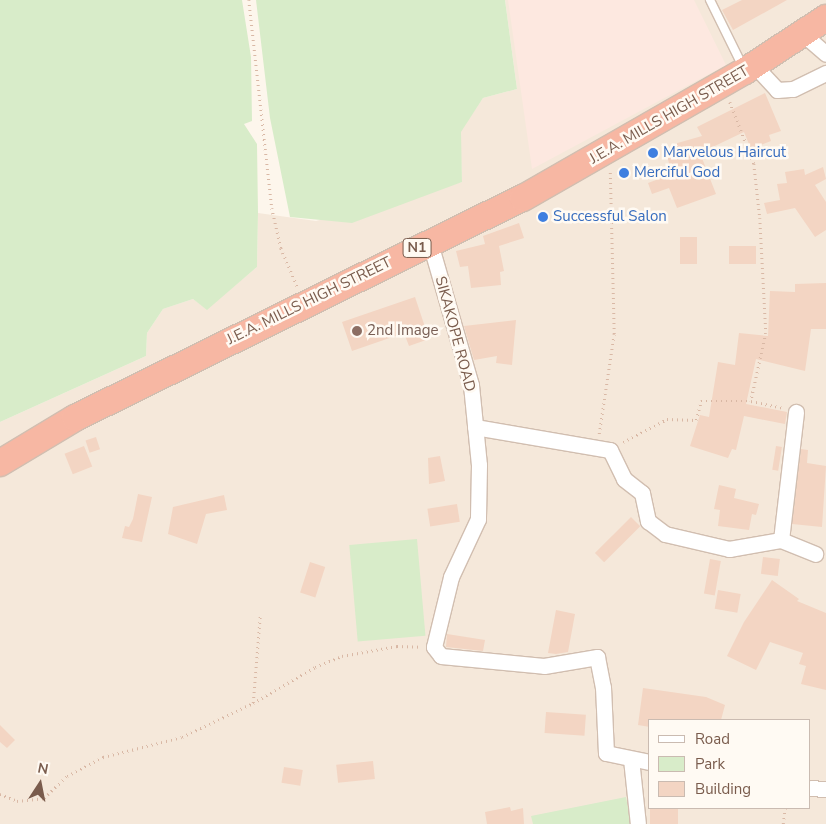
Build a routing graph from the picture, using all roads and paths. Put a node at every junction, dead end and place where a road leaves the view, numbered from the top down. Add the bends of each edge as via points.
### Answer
1 (249, 0) edge
2 (710, 0) edge
3 (826, 18) edge
4 (803, 34) junction
5 (826, 54) edge
6 (750, 68) junction
7 (826, 73) edge
8 (728, 98) dead end
9 (609, 165) dead end
10 (430, 243) junction
11 (304, 302) junction
12 (751, 401) junction
13 (796, 412) joint
14 (475, 427) junction
15 (604, 449) junction
16 (0, 463) edge
17 (781, 540) junction
18 (815, 554) dead end
19 (260, 616) dead end
20 (434, 648) junction
21 (253, 703) junction
22 (632, 759) junction
23 (648, 762) edge
24 (811, 788) edge
25 (826, 789) edge
26 (0, 794) edge
27 (785, 809) edge
28 (638, 824) edge
29 (783, 824) edge

1 - 11 path via 272,208 281,248
2 - 6 lane
3 - 4 highway, J.E.A. MILLS HIGH STREET / N1
4 - 5 street
4 - 6 highway, J.E.A. MILLS HIGH STREET / N1
6 - 7 street via 777,90 792,89
6 - 10 highway, J.E.A. MILLS HIGH STREET / N1 via 522,198
8 - 12 path via 754,164 760,218 766,333
9 - 15 path via 613,194 614,334
10 - 11 highway, J.E.A. MILLS HIGH STREET / N1
10 - 14 street, SIKAKOPE ROAD via 471,385
11 - 16 highway, J.E.A. MILLS HIGH STREET / N1 via 75,418
12 - 13 path
12 - 15 path via 701,401 696,420 667,418
13 - 17 street
14 - 15 street
14 - 20 street, SIKAKOPE ROAD via 478,518 451,577
15 - 17 street via 624,479 642,493 648,521 665,534 729,549
17 - 18 street
19 - 21 path
20 - 21 path via 397,646 342,656 315,667
20 - 22 street via 441,656 544,666 597,657 603,686 606,753
21 - 26 path via 182,737 103,757 67,776 44,798 16,800
22 - 23 street
22 - 28 street
24 - 25 street
27 - 29 path

